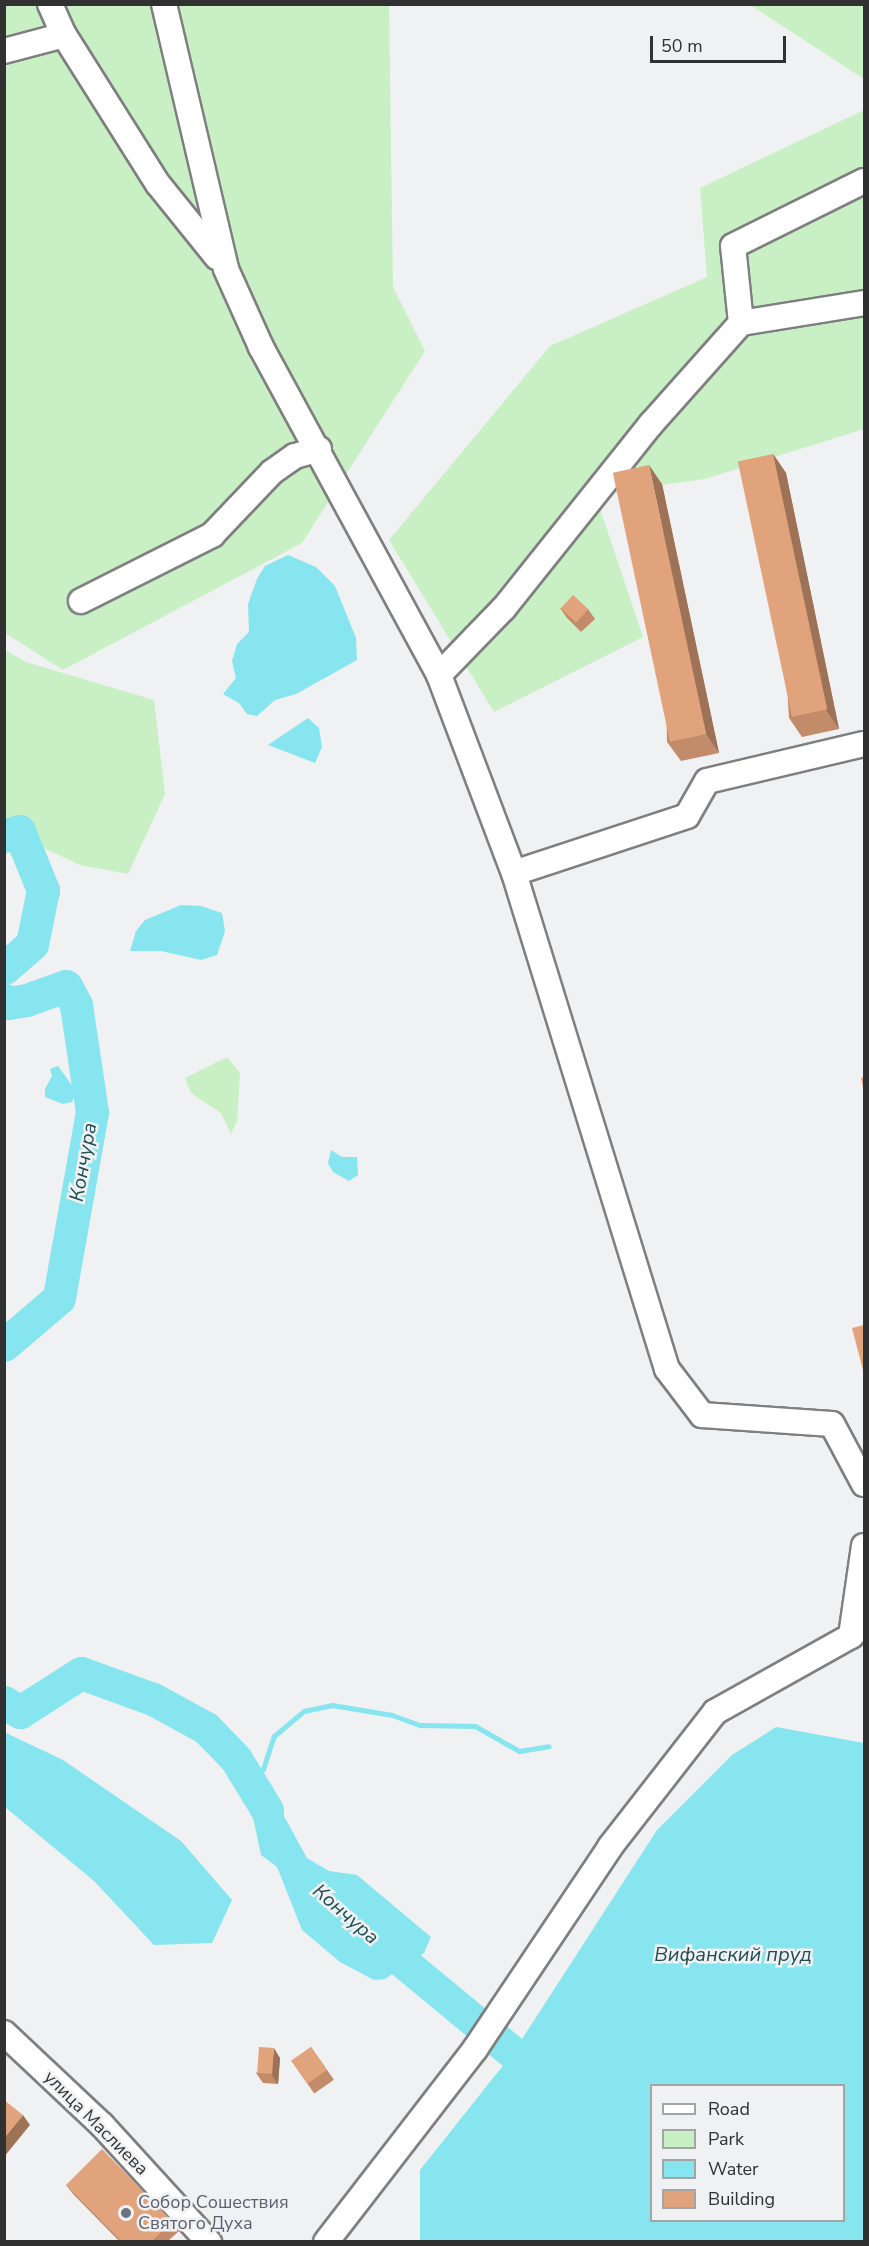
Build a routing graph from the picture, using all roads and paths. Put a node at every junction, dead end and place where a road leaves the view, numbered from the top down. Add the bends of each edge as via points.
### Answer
1 (50, 4) edge
2 (164, 4) edge
3 (64, 35) junction
4 (4, 51) edge
5 (864, 181) edge
6 (225, 269) junction
7 (864, 303) edge
8 (741, 322) junction
9 (319, 449) junction
10 (81, 601) dead end
11 (439, 675) junction
12 (864, 744) edge
13 (514, 873) junction
14 (864, 1484) edge
15 (864, 1546) edge
16 (858, 1629) edge
17 (4, 2033) edge
18 (209, 2241) edge
19 (326, 2241) edge

1 - 3 street
2 - 6 street
3 - 4 street
3 - 6 street via 158,184 198,228
5 - 8 street via 733,246
6 - 9 street via 261,347
7 - 8 street
8 - 11 street via 651,424 504,608
9 - 10 street via 295,456 272,472 212,535
9 - 11 street
11 - 13 street
12 - 13 street via 706,781 687,816
13 - 14 street via 667,1369 702,1415 832,1424
15 - 16 street
16 - 19 street via 715,1712 610,1847 475,2049
17 - 18 street, улица Маслиева via 102,2125

